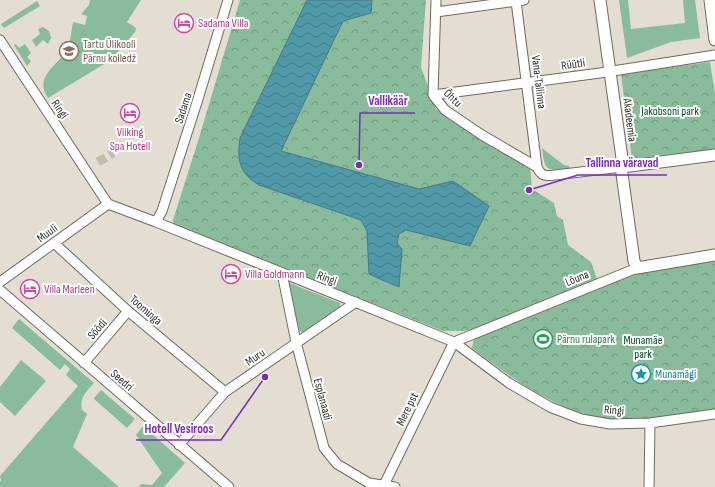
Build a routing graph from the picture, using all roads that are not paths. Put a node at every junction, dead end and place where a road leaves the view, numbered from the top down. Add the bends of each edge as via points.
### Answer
1 (228, 0) edge
2 (436, 0) edge
3 (600, 0) edge
4 (710, 0) edge
5 (520, 1) edge
6 (436, 12) junction
7 (0, 40) edge
8 (715, 40) edge
9 (715, 55) edge
10 (610, 71) junction
11 (526, 83) junction
12 (433, 95) junction
13 (715, 155) edge
14 (538, 167) junction
15 (622, 167) junction
16 (108, 204) junction
17 (156, 222) junction
18 (54, 243) junction
19 (715, 255) edge
20 (637, 268) junction
21 (282, 273) junction
22 (0, 282) edge
23 (0, 290) edge
24 (356, 302) junction
25 (128, 311) junction
26 (296, 342) junction
27 (454, 342) junction
28 (84, 363) junction
29 (225, 392) junction
30 (715, 414) edge
31 (650, 423) junction
32 (179, 445) junction
33 (229, 487) edge
34 (383, 487) edge
35 (395, 487) edge
36 (648, 487) edge

1 - 17 street, Sadama via 162,211
2 - 6 street, Õhtu
3 - 10 street, Akadeemia
4 - 8 street
5 - 6 street
5 - 11 street, Vana-Tallinna
6 - 12 street, Õhtu
7 - 16 street, Ringi
9 - 10 street, Rüütli
10 - 11 street, Rüütli
10 - 15 street, Akadeemia
11 - 12 street, Rüütli
11 - 14 street, Vana-Tallinna
12 - 14 street, Õhtu via 446,110 482,135
13 - 15 street
14 - 15 street, Õhtu via 540,173 546,176
15 - 20 street, Akadeemia
16 - 17 street, Ringi
16 - 18 street, Muuli
17 - 21 street, Ringi
18 - 22 street, Muuli
18 - 25 street, Toominga
19 - 20 street, Lõuna
20 - 27 street, Lõuna
21 - 24 street, Ringi
21 - 26 street, Esplanaadi
23 - 28 street, Seedri
24 - 26 street, Muru
24 - 27 street, Ringi
25 - 28 street, Söödi
25 - 29 street, Toominga
26 - 29 street, Muru
26 - 34 street, Esplanaadi via 324,448 337,464 369,483
27 - 31 street, Ringi via 509,383 550,407 581,418 610,424
27 - 34 street, Mere pst
28 - 32 street, Seedri
29 - 32 street, Muru
30 - 31 street, Ringi
31 - 36 street
32 - 33 street, Seedri
34 - 35 street, Esplanaadi

